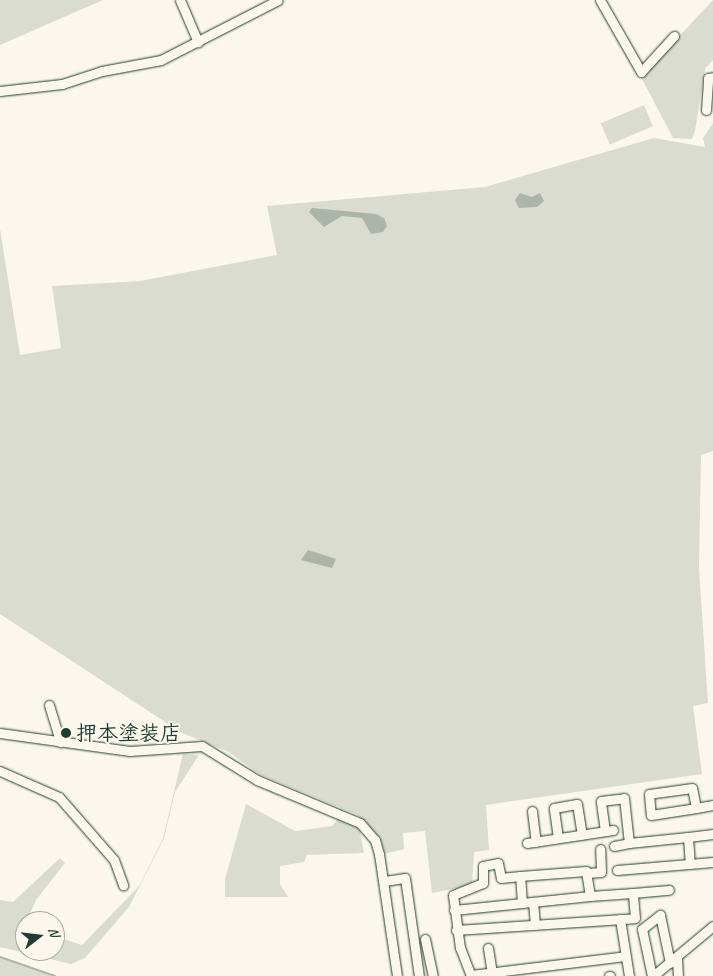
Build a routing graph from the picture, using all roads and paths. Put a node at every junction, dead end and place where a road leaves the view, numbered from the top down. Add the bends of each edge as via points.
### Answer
1 (180, 0) edge
2 (278, 0) edge
3 (600, 0) edge
4 (674, 36) dead end
5 (198, 42) junction
6 (713, 77) edge
7 (0, 91) edge
8 (706, 110) dead end
9 (49, 705) dead end
10 (0, 733) edge
11 (60, 742) junction
12 (0, 771) edge
13 (713, 805) edge
14 (696, 808) junction
15 (532, 811) dead end
16 (713, 834) edge
17 (582, 835) junction
18 (688, 837) junction
19 (558, 838) junction
20 (630, 844) junction
21 (614, 846) dead end
22 (600, 849) dead end
23 (713, 862) edge
24 (690, 864) junction
25 (617, 870) dead end
26 (588, 874) junction
27 (520, 876) junction
28 (385, 881) junction
29 (123, 886) dead end
30 (669, 890) dead end
31 (633, 893) junction
32 (590, 896) junction
33 (533, 902) junction
34 (522, 903) junction
35 (454, 910) junction
36 (620, 919) junction
37 (535, 925) junction
38 (713, 926) edge
39 (456, 930) junction
40 (425, 939) dead end
41 (488, 948) dead end
42 (625, 956) junction
43 (673, 961) junction
44 (492, 972) junction
45 (397, 976) edge
46 (419, 976) edge
47 (433, 976) edge
48 (471, 976) edge
49 (628, 976) edge
50 (652, 976) edge
51 (678, 976) edge

1 - 5 street
2 - 5 street
3 - 4 street via 641,72
5 - 7 street via 160,60 102,71 76,81
6 - 8 street via 708,78
9 - 11 street
10 - 11 street
11 - 28 street via 130,751 202,746 256,780 360,823 375,840
12 - 29 street via 59,797 114,860
13 - 14 street
14 - 14 street via 651,815 649,794 692,788
15 - 19 street via 532,842
16 - 18 street
17 - 19 street
17 - 19 street via 577,804 554,808
17 - 20 street via 609,831 601,801 624,798
18 - 20 street
18 - 24 street
20 - 21 street
22 - 26 street via 601,872
23 - 24 street
24 - 25 street
26 - 27 street
26 - 32 street
27 - 34 street
27 - 35 street via 501,878 498,863 483,866 483,883 453,895
28 - 45 street
28 - 46 street via 405,878
30 - 31 street
31 - 32 street
31 - 36 street via 635,918
32 - 33 street
33 - 34 street
33 - 37 street
34 - 35 street
35 - 39 street
36 - 37 street
36 - 42 street
37 - 39 street
38 - 43 street
39 - 48 street
40 - 47 street
41 - 44 street
42 - 44 street
42 - 49 street
43 - 50 street
43 - 50 street via 660,915 642,929
43 - 51 street
44 - 48 street

